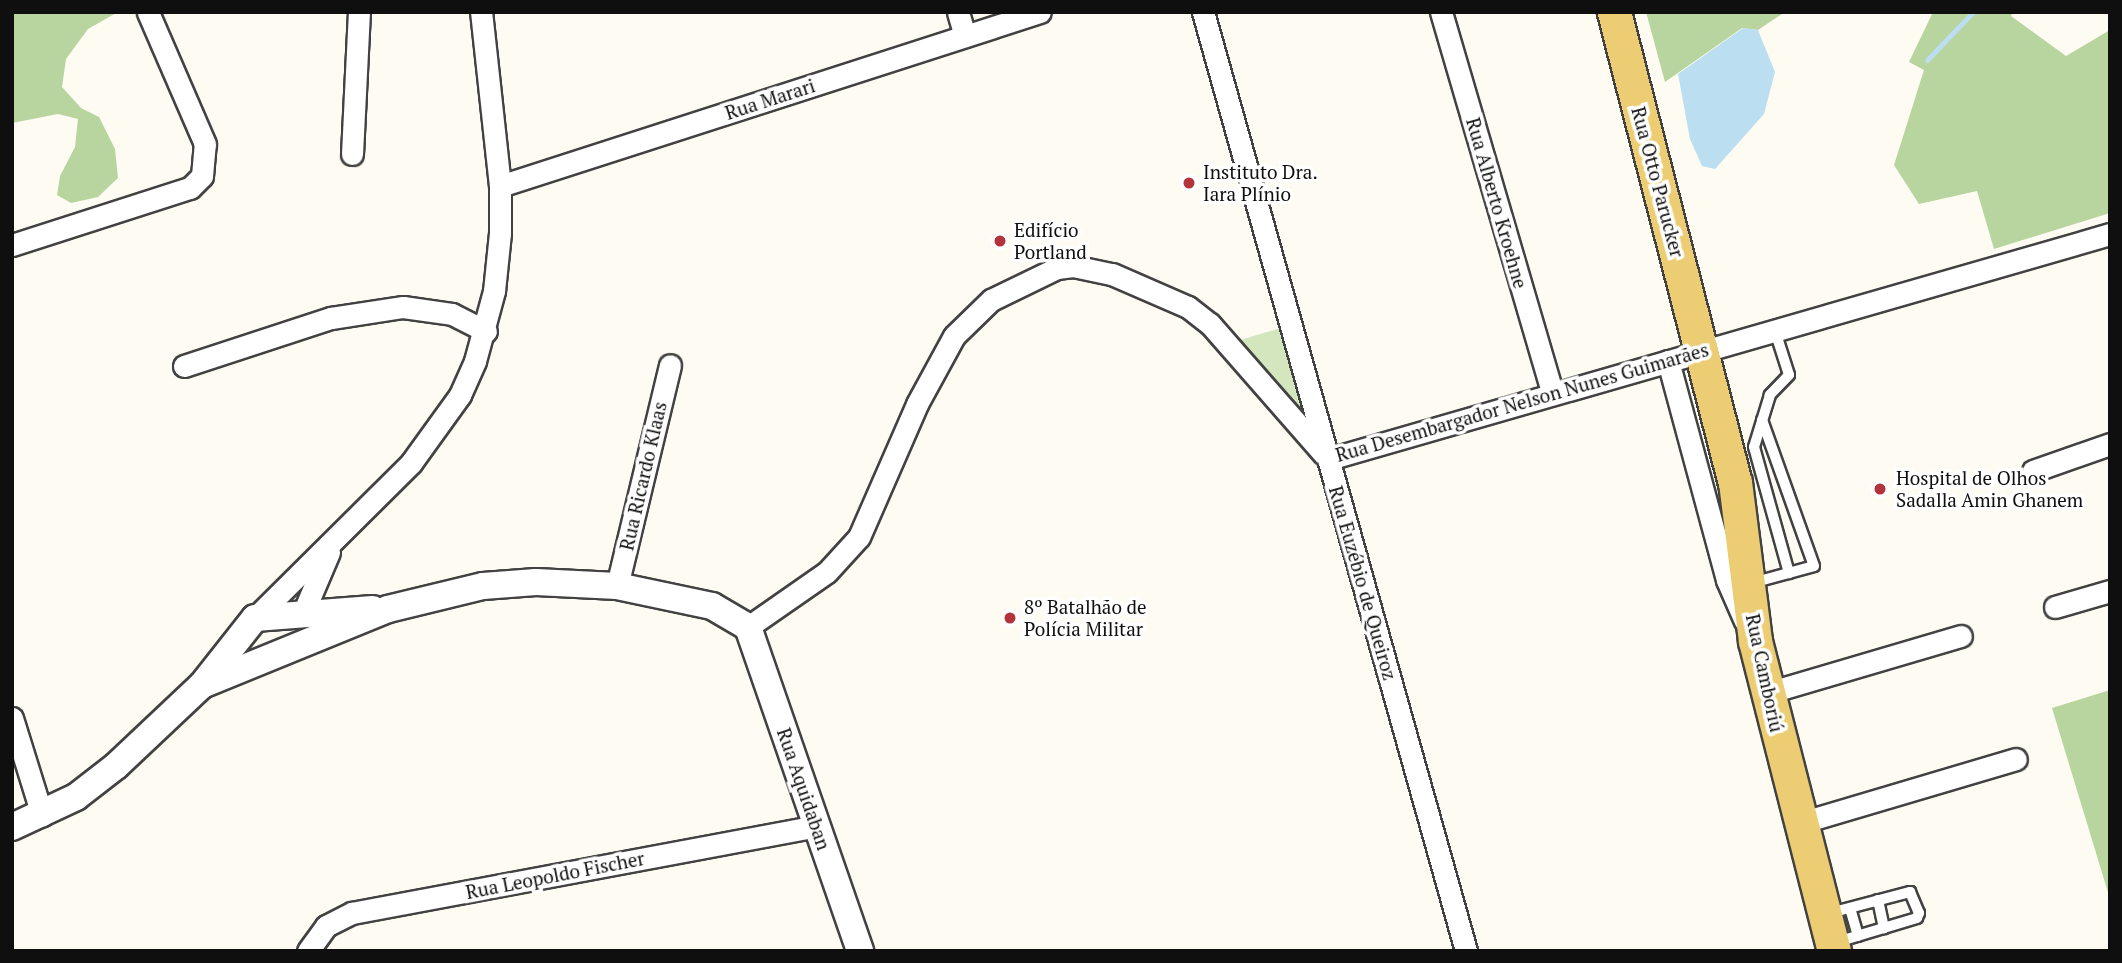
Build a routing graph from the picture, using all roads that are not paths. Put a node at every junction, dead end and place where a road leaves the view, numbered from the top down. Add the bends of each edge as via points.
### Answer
1 (148, 12) edge
2 (359, 12) edge
3 (481, 12) edge
4 (958, 12) edge
5 (1040, 12) edge
6 (1203, 12) edge
7 (1441, 12) edge
8 (1614, 12) edge
9 (965, 36) junction
10 (352, 154) dead end
11 (500, 186) junction
12 (2110, 234) edge
13 (12, 245) edge
14 (486, 331) junction
15 (1775, 331) junction
16 (1702, 352) junction
17 (1668, 361) junction
18 (670, 365) dead end
19 (184, 366) dead end
20 (1553, 394) junction
21 (1762, 420) junction
22 (2110, 444) edge
23 (1329, 459) junction
24 (2033, 471) dead end
25 (331, 547) junction
26 (1789, 573) junction
27 (1750, 583) junction
28 (617, 586) junction
29 (2110, 591) edge
30 (2055, 607) dead end
31 (388, 609) junction
32 (304, 611) junction
33 (255, 618) junction
34 (748, 627) junction
35 (1961, 636) dead end
36 (1755, 641) junction
37 (276, 653) junction
38 (202, 684) junction
39 (1767, 693) junction
40 (12, 718) edge
41 (2016, 759) dead end
42 (42, 815) junction
43 (1800, 823) junction
44 (817, 826) junction
45 (12, 827) edge
46 (1878, 900) junction
47 (1884, 928) junction
48 (1839, 931) edge
49 (308, 951) edge
50 (860, 951) edge
51 (1466, 951) edge

1 - 13 street via 205,144 202,176 190,188
2 - 10 street
3 - 11 street
4 - 9 street
5 - 9 street, Rua Marari
6 - 23 street, Rua Euzébio de Queiroz
7 - 20 street, Rua Alberto Kroehne
8 - 16 main road, Rua Otto Parucker
9 - 11 street, Rua Marari
11 - 14 street via 498,263
12 - 15 street, Rua Desembargador Nelson Nunes Guimarães
14 - 19 street via 452,314 403,307 331,318
14 - 25 street via 460,395 438,429
15 - 16 street, Rua Desembargador Nelson Nunes Guimarães
15 - 21 lane via 1789,375 1770,395
16 - 17 street, Rua Desembargador Nelson Nunes Guimarães
16 - 27 main road, Rua Camboriú via 1735,482
17 - 20 street, Rua Desembargador Nelson Nunes Guimarães
17 - 36 street via 1727,580
18 - 28 street, Rua Ricardo Klaas
20 - 23 street, Rua Desembargador Nelson Nunes Guimarães
21 - 26 lane via 1754,447
21 - 26 lane via 1814,566
22 - 24 street
23 - 34 street, Rua Desembargador Nelson Nunes Guimarães via 1210,324 1188,307 1112,274 1073,266 1057,268 991,300 954,336 917,404 859,537 827,572
23 - 51 street, Rua Euzébio de Queiroz
25 - 32 street
25 - 33 street
26 - 27 lane
27 - 36 main road, Rua Camboriú
28 - 31 street via 536,582 483,586
28 - 34 street via 690,599
29 - 30 street
31 - 32 street
31 - 37 street
32 - 33 street
32 - 37 street
33 - 37 street via 254,636
33 - 38 street
34 - 44 street, Rua Aquidaban
35 - 39 street
36 - 39 main road, Rua Camboriú
37 - 38 street
38 - 42 street via 116,766
39 - 43 main road, Rua Camboriú
40 - 42 street
41 - 43 street
42 - 45 street
43 - 48 main road, Rua Camboriú
44 - 49 street, Rua Leopoldo Fischer via 352,913 326,926
44 - 50 street, Rua Aquidaban
46 - 47 lane
46 - 47 lane via 1913,892 1919,913 1917,918
46 - 48 lane
47 - 48 lane

